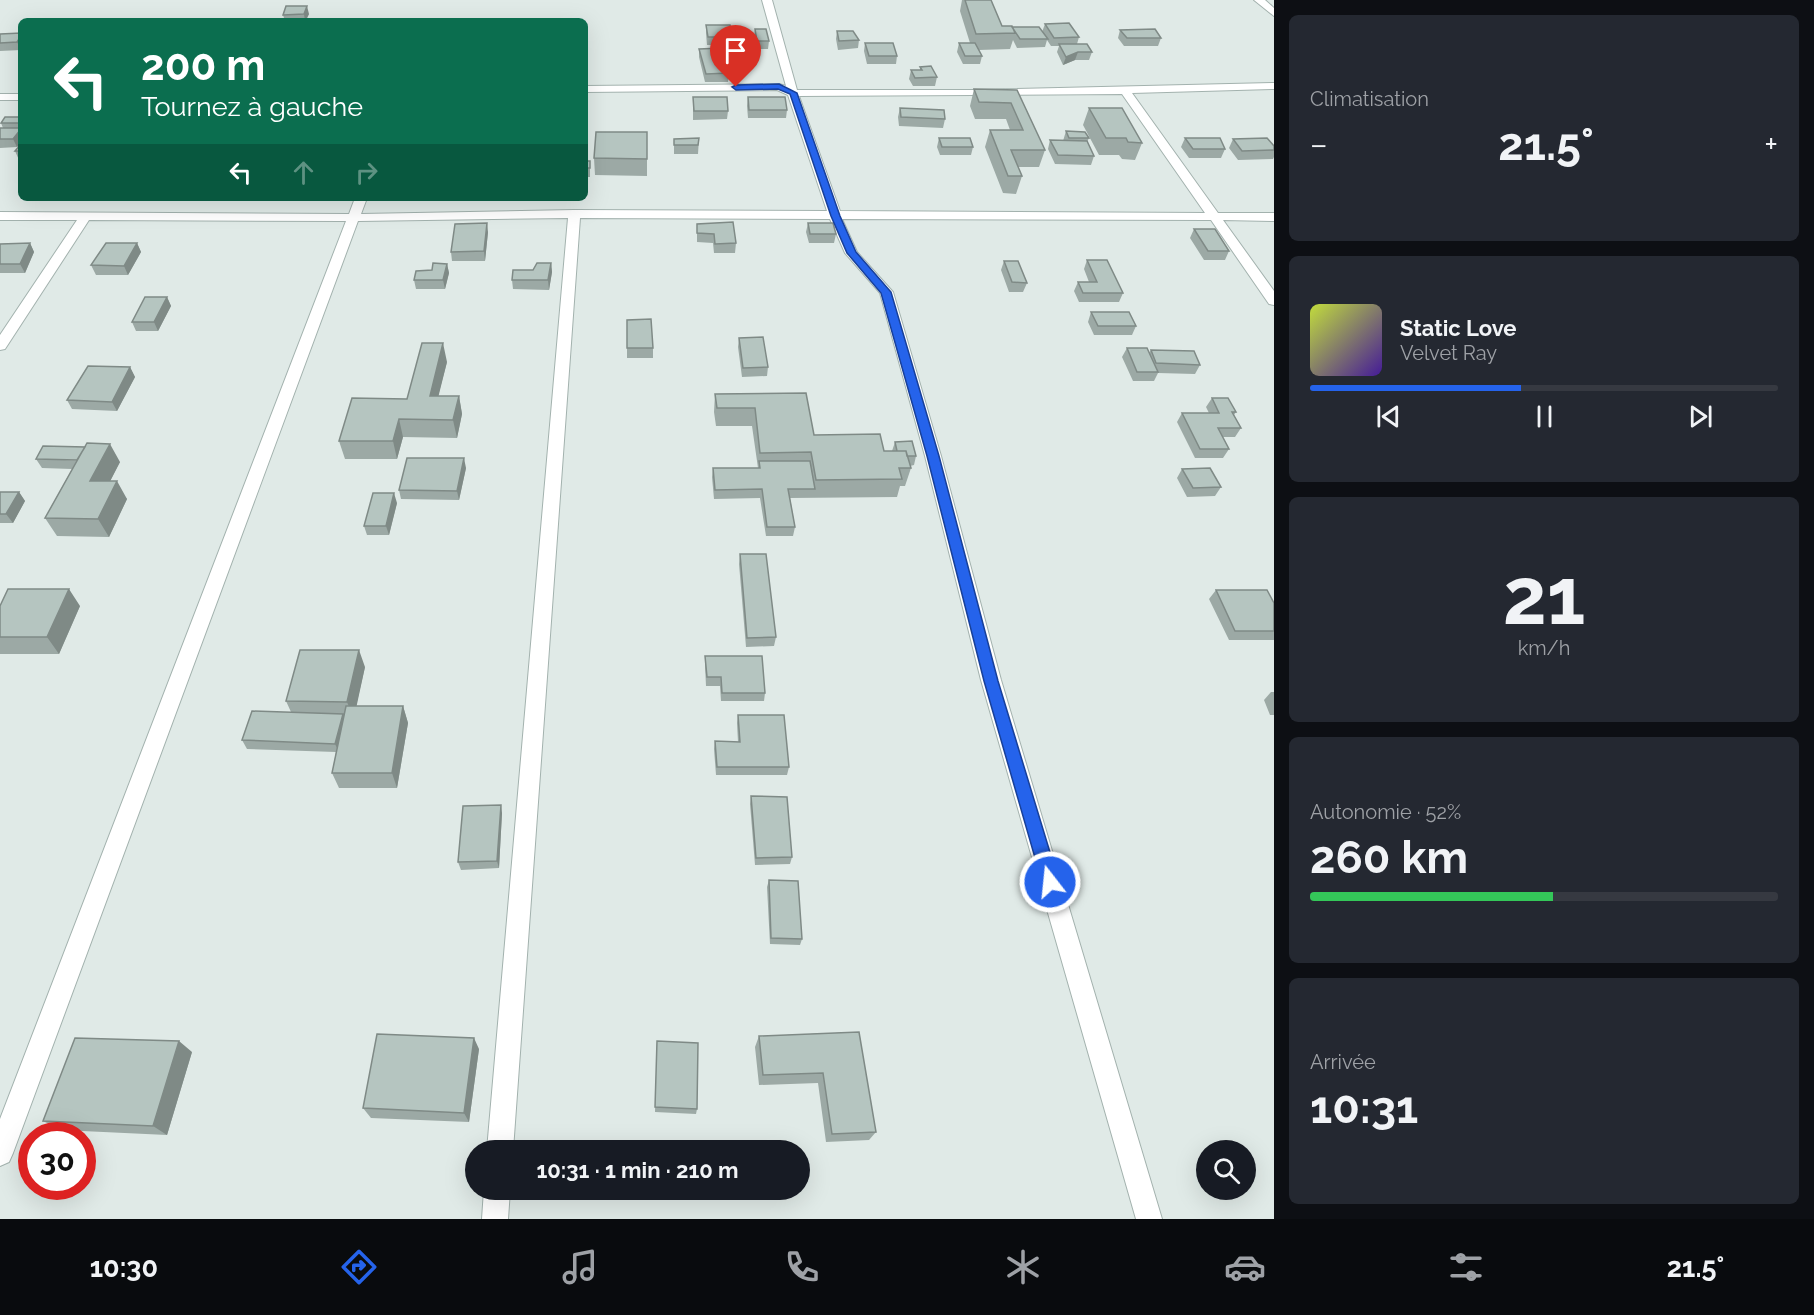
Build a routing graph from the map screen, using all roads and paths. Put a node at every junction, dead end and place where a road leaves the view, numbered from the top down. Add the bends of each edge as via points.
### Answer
1 (766, 0) edge
2 (1259, 0) edge
3 (1274, 14) edge
4 (1274, 86) edge
5 (588, 89) edge
6 (1125, 91) junction
7 (793, 93) junction
8 (0, 97) edge
9 (18, 97) edge
10 (360, 201) edge
11 (574, 214) junction
12 (0, 216) edge
13 (835, 216) junction
14 (85, 217) junction
15 (354, 217) junction
16 (1213, 217) junction
17 (1274, 217) edge
18 (1274, 301) edge
19 (0, 346) edge
20 (501, 1140) edge
21 (0, 1153) edge
22 (496, 1200) edge
23 (495, 1219) edge
24 (1149, 1219) edge

1 - 7 street
2 - 3 street
4 - 6 street
5 - 7 street via 779,87
6 - 7 street
6 - 16 street
7 - 13 street
8 - 9 street
10 - 15 street
11 - 13 street
11 - 15 street
11 - 20 street
12 - 14 street
13 - 16 street
13 - 24 street via 851,253 886,292 991,681
14 - 15 street
14 - 19 street
15 - 21 street
16 - 17 street
16 - 18 street
22 - 23 street

